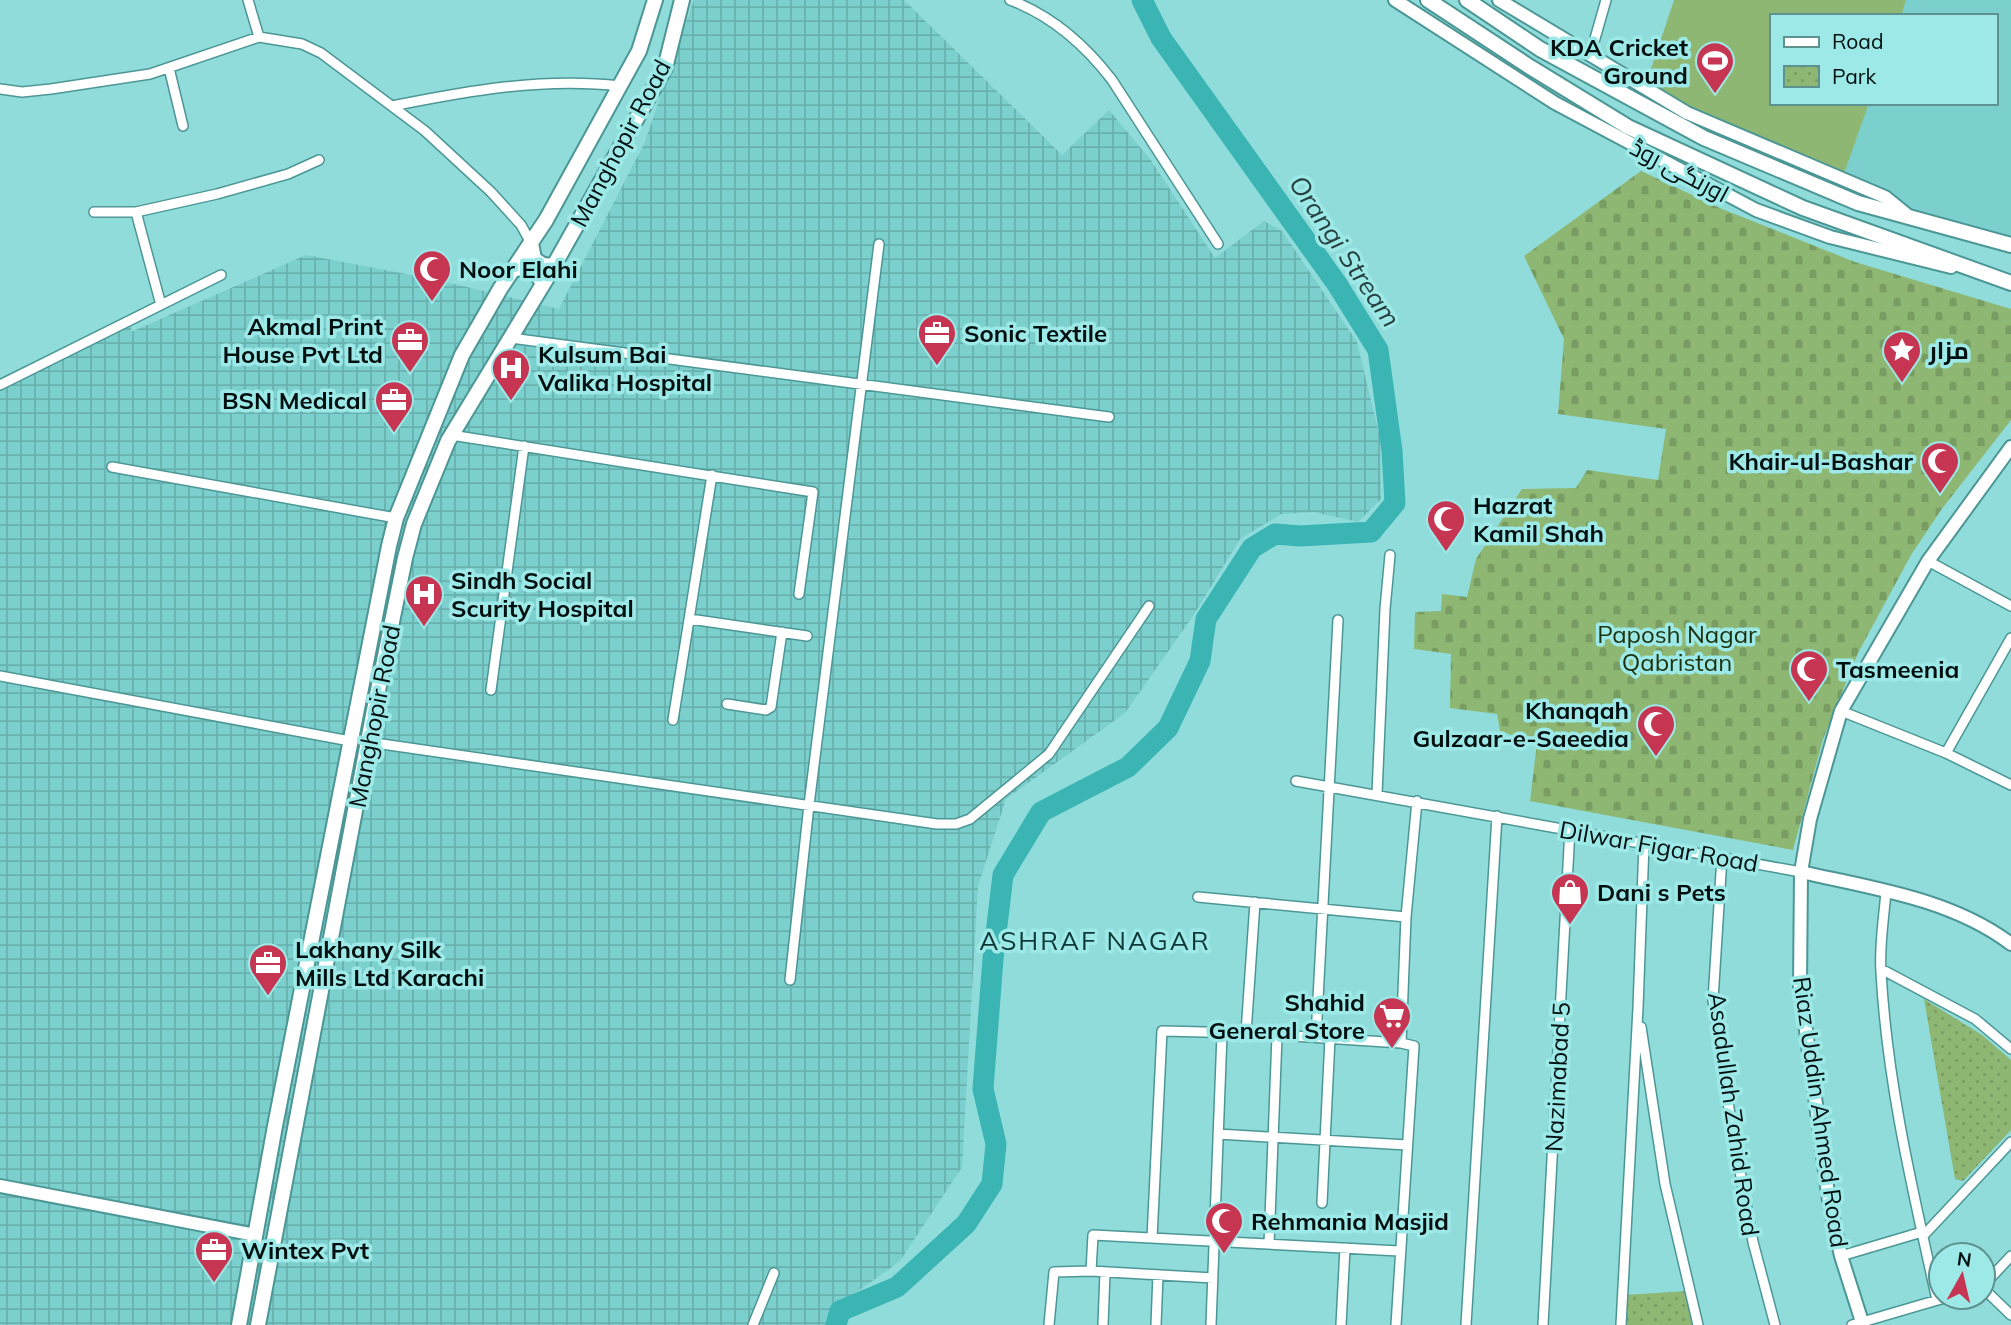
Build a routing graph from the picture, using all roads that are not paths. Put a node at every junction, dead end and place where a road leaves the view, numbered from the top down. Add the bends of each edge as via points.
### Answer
1 (248, 0) edge
2 (655, 0) edge
3 (682, 0) edge
4 (1010, 0) edge
5 (1395, 0) edge
6 (1428, 0) edge
7 (1468, 0) edge
8 (1499, 0) edge
9 (1606, 0) edge
10 (259, 37) junction
11 (1588, 53) junction
12 (169, 68) junction
13 (620, 86) junction
14 (0, 89) edge
15 (392, 106) junction
16 (183, 126) dead end
17 (320, 160) dead end
18 (94, 212) dead end
19 (136, 212) junction
20 (1906, 214) junction
21 (531, 243) junction
22 (879, 244) dead end
23 (1218, 244) dead end
24 (2011, 245) edge
25 (554, 265) junction
26 (514, 269) junction
27 (221, 275) dead end
28 (1992, 277) junction
29 (2011, 283) edge
30 (543, 284) junction
31 (161, 304) junction
32 (511, 338) junction
33 (861, 384) junction
34 (0, 385) edge
35 (1109, 417) dead end
36 (452, 435) junction
37 (524, 446) junction
38 (2011, 447) edge
39 (112, 467) dead end
40 (712, 475) junction
41 (397, 518) junction
42 (1390, 555) dead end
43 (1928, 561) junction
44 (799, 594) dead end
45 (1149, 606) dead end
46 (2011, 607) edge
47 (690, 619) junction
48 (1338, 620) dead end
49 (782, 632) junction
50 (807, 636) dead end
51 (2011, 638) edge
52 (0, 676) edge
53 (491, 691) dead end
54 (727, 704) dead end
55 (1841, 711) junction
56 (673, 720) dead end
57 (350, 741) junction
58 (368, 742) junction
59 (1946, 753) junction
60 (1296, 781) dead end
61 (2011, 785) edge
62 (1331, 786) junction
63 (1377, 794) junction
64 (1417, 801) junction
65 (809, 805) junction
66 (1497, 816) junction
67 (1570, 830) junction
68 (1644, 843) junction
69 (1722, 858) junction
70 (1801, 872) junction
71 (1886, 891) junction
72 (1198, 897) dead end
73 (1255, 902) junction
74 (1322, 908) junction
75 (1406, 917) junction
76 (2011, 944) edge
77 (1881, 969) junction
78 (790, 980) dead end
79 (1639, 1008) junction
80 (1246, 1033) junction
81 (1222, 1034) junction
82 (1277, 1036) junction
83 (1316, 1037) junction
84 (1330, 1038) junction
85 (1401, 1043) junction
86 (2011, 1049) edge
87 (1218, 1134) junction
88 (1273, 1137) junction
89 (1325, 1140) junction
90 (2011, 1142) edge
91 (1407, 1145) junction
92 (0, 1186) edge
93 (1322, 1203) dead end
94 (1923, 1234) junction
95 (256, 1235) junction
96 (1152, 1238) junction
97 (1214, 1241) junction
98 (1269, 1244) junction
99 (1345, 1248) junction
100 (1399, 1251) junction
101 (1927, 1253) edge
102 (1841, 1256) junction
103 (2011, 1256) edge
104 (1091, 1271) junction
105 (1105, 1272) junction
106 (1997, 1272) edge
107 (774, 1273) dead end
108 (1158, 1275) junction
109 (1213, 1278) junction
110 (1997, 1301) edge
111 (1927, 1303) edge
112 (2011, 1315) edge
113 (1859, 1324) edge
114 (239, 1325) edge
115 (258, 1325) edge
116 (753, 1325) edge
117 (1049, 1325) edge
118 (1103, 1325) edge
119 (1156, 1325) edge
120 (1211, 1325) edge
121 (1341, 1325) edge
122 (1396, 1325) edge
123 (1466, 1325) edge
124 (1544, 1325) edge
125 (1621, 1325) edge
126 (1698, 1325) edge
127 (1775, 1325) edge

1 - 10 street
2 - 13 main road, Manghopir Road via 639,51
3 - 25 main road, Manghopir Road via 665,68
4 - 23 street via 1074,36 1093,55
5 - 28 street, اورنگی روڈ via 1555,103 1756,210 1830,237
6 - 28 main road via 1628,127 1803,208
7 - 20 main road via 1540,49 1704,138 1858,203
8 - 11 street
9 - 11 street
10 - 12 street
10 - 15 street via 312,47
11 - 20 street via 1687,113 1885,197
12 - 14 street via 63,88
12 - 16 street
13 - 15 street via 503,86
13 - 21 main road, Manghopir Road
15 - 21 street via 491,192
17 - 19 street via 252,186
18 - 19 street
19 - 31 street
20 - 24 main road
21 - 25 main road via 534,259
21 - 26 main road, Manghopir Road
22 - 33 street
25 - 30 main road, Manghopir Road
26 - 30 main road via 535,272
26 - 41 main road, Manghopir Road via 462,355
27 - 31 street
28 - 29 main road
30 - 32 main road, Manghopir Road
31 - 34 street
32 - 33 street
32 - 36 main road, Manghopir Road
33 - 35 street
33 - 65 street
36 - 37 street
36 - 58 main road, Manghopir Road via 405,558
37 - 40 street
37 - 53 street
38 - 43 street, Riaz Uddin Ahmed Road
39 - 41 street
40 - 44 street via 813,492
40 - 47 street
41 - 57 main road, Manghopir Road
42 - 63 street
43 - 46 street
43 - 55 street, Riaz Uddin Ahmed Road
45 - 65 street via 1049,754 970,819 937,824
47 - 49 street
47 - 56 street
48 - 62 street
49 - 50 street
49 - 54 street via 771,707
51 - 59 street
52 - 57 street
55 - 59 street
55 - 70 street, Riaz Uddin Ahmed Road via 1810,819
57 - 95 main road, Manghopir Road
58 - 65 street
58 - 115 main road, Manghopir Road
59 - 61 street
60 - 62 street, Dilwar Figar Road
62 - 63 street, Dilwar Figar Road
62 - 74 street
63 - 64 street, Dilwar Figar Road
64 - 66 street, Dilwar Figar Road
64 - 75 street
65 - 78 street
66 - 67 street, Dilwar Figar Road
66 - 123 street
67 - 68 street, Dilwar Figar Road
67 - 124 street, Nazimabad 5
68 - 69 street, Dilwar Figar Road
68 - 79 street
69 - 70 street, Dilwar Figar Road
69 - 127 street, Asadullah Zahid Road via 1713,1000 1752,1242
70 - 71 street, Dilwar Figar Road
70 - 102 street, Riaz Uddin Ahmed Road via 1800,986
71 - 76 street, Dilwar Figar Road via 1953,910
71 - 77 street
72 - 73 street
73 - 74 street
73 - 80 street
74 - 75 street
74 - 83 street
75 - 85 street
77 - 86 street via 1975,1019
77 - 94 street via 1899,1118
79 - 125 street
79 - 126 street via 1665,1184
80 - 81 street
80 - 82 street
81 - 87 street
81 - 96 street via 1162,1032
82 - 83 street
82 - 88 street
83 - 84 street
84 - 85 street
84 - 89 street
85 - 91 street via 1414,1046
87 - 88 street
87 - 97 street
88 - 89 street
88 - 98 street
89 - 91 street
89 - 93 street
90 - 94 street
91 - 100 street
92 - 95 street
94 - 101 street
94 - 102 street
95 - 114 main road, Manghopir Road
96 - 97 street
96 - 104 street via 1093,1235
97 - 98 street
97 - 109 street
98 - 99 street
99 - 100 street
99 - 121 street
100 - 122 street
102 - 113 street, Riaz Uddin Ahmed Road
103 - 106 street
104 - 105 street
104 - 117 street via 1054,1272
105 - 108 street
105 - 118 street
107 - 116 street
108 - 109 street
108 - 119 street
109 - 120 street
110 - 112 street
111 - 113 street

